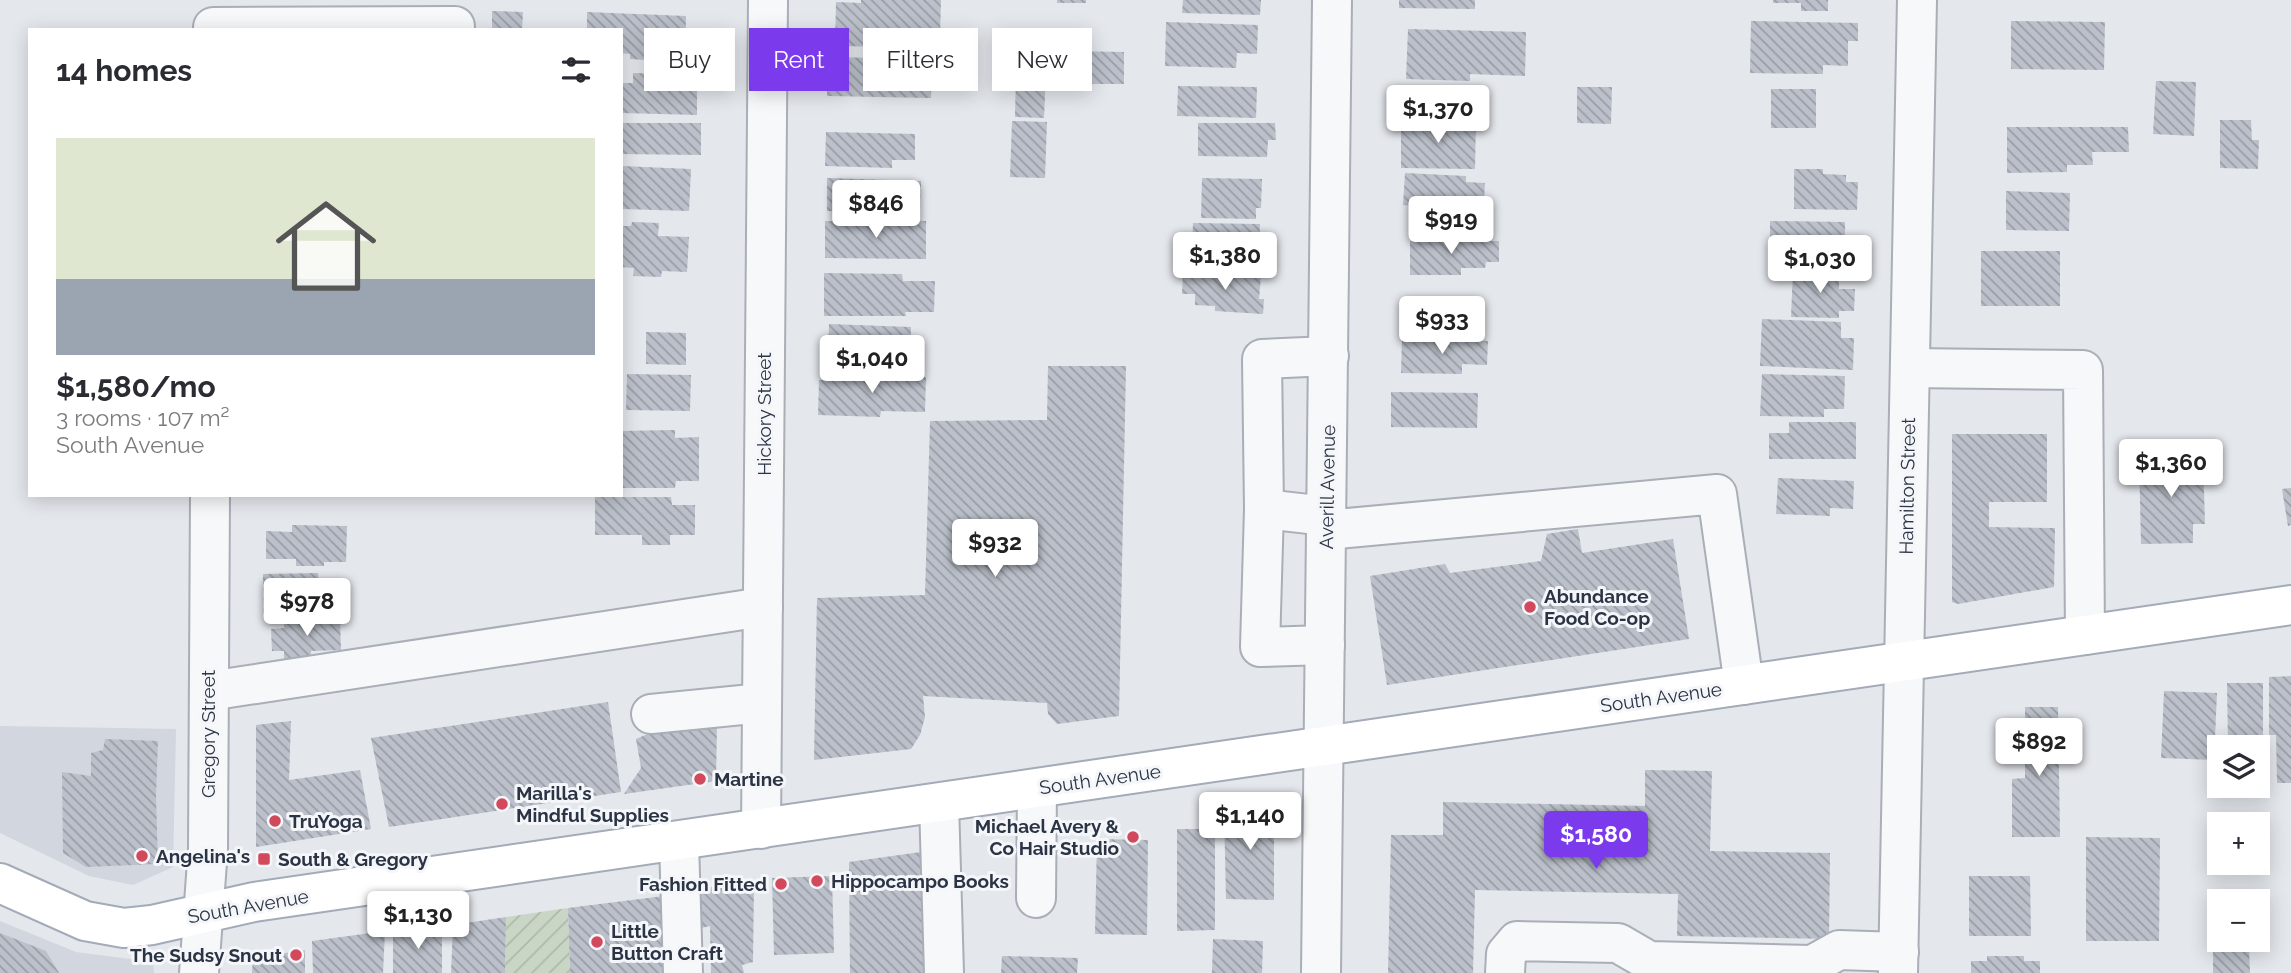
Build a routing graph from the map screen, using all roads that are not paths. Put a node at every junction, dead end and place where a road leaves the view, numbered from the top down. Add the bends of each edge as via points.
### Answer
1 (768, 0) edge
2 (1332, 0) edge
3 (1917, 0) edge
4 (213, 19) edge
5 (455, 26) dead end
6 (1329, 356) junction
7 (1910, 368) junction
8 (210, 497) edge
9 (1264, 509) junction
10 (1326, 523) junction
11 (2291, 605) edge
12 (763, 607) junction
13 (2085, 635) junction
14 (1325, 645) junction
15 (1904, 661) junction
16 (1744, 685) junction
17 (209, 691) junction
18 (762, 703) junction
19 (651, 714) dead end
20 (1324, 747) junction
21 (1037, 789) junction
22 (939, 803) junction
23 (761, 829) junction
24 (679, 842) junction
25 (0, 883) edge
26 (1036, 898) dead end
27 (203, 913) junction
28 (1899, 962) edge
29 (1814, 969) edge
30 (199, 973) edge
31 (683, 973) edge
32 (944, 973) edge
33 (1321, 973) edge
34 (1505, 973) edge

1 - 12 street, Hickory Street
2 - 6 street, Averill Avenue
3 - 7 street, Hamilton Street
4 - 5 street
6 - 9 street via 1262,359
6 - 10 street, Averill Avenue
7 - 13 street via 2084,370
7 - 15 street, Hamilton Street
8 - 17 street, Gregory Street
9 - 10 street
9 - 14 street via 1260,647
10 - 14 street, Averill Avenue
10 - 16 street via 1717,494
11 - 13 main road, South Avenue
12 - 17 street
12 - 18 street, Hickory Street
13 - 15 main road, South Avenue
14 - 20 street, Averill Avenue
15 - 16 main road, South Avenue
15 - 28 street, Hamilton Street
16 - 20 main road, South Avenue
17 - 27 street, Gregory Street
18 - 19 street
18 - 23 street, Hickory Street
20 - 21 main road, South Avenue
20 - 33 street, Averill Avenue
21 - 22 main road, South Avenue
21 - 26 street
22 - 23 main road, South Avenue
22 - 32 street
23 - 24 main road, South Avenue
24 - 27 main road, South Avenue
24 - 31 street
25 - 27 main road, South Avenue via 85,921 124,928
27 - 30 street, Gregory Street
28 - 29 street via 1839,950
29 - 34 street via 1649,961 1618,943 1517,941 1506,954

